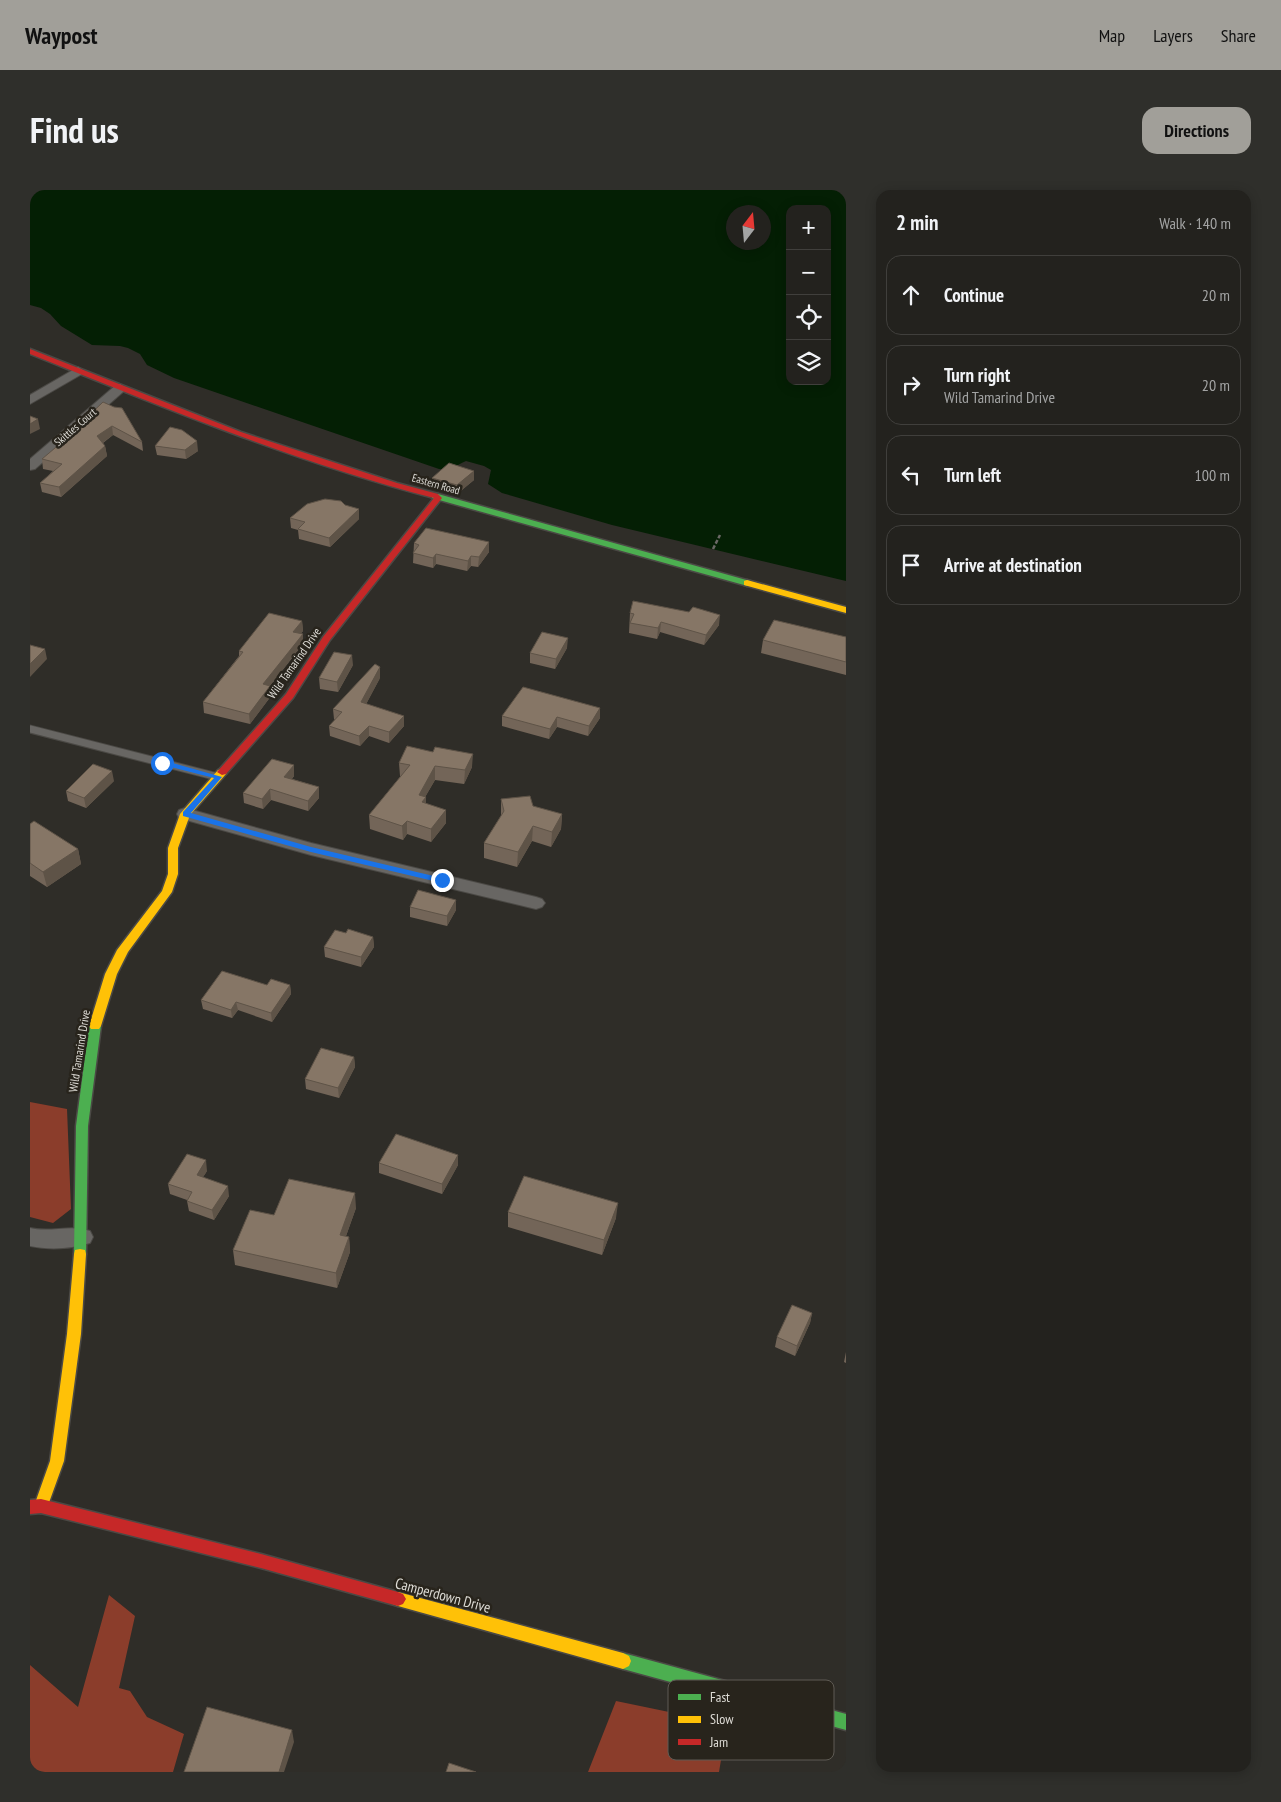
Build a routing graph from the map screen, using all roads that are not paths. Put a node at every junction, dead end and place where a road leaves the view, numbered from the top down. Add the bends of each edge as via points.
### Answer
1 (30, 351) edge
2 (78, 371) junction
3 (120, 388) junction
4 (30, 400) edge
5 (30, 466) edge
6 (438, 498) junction
7 (846, 610) edge
8 (30, 729) edge
9 (219, 777) junction
10 (186, 814) junction
11 (536, 903) dead end
12 (30, 1237) edge
13 (82, 1237) junction
14 (35, 1507) edge
15 (693, 1680) edge

1 - 2 main road, Eastern Road
2 - 3 main road, Eastern Road
2 - 4 street
3 - 5 street, Skittles Court
3 - 6 main road, Eastern Road via 238,434
6 - 7 main road, Eastern Road
6 - 9 main road, Wild Tamarind Drive via 326,639 290,696
8 - 9 lane
9 - 10 main road, Wild Tamarind Drive
10 - 11 street via 311,849
10 - 13 main road, Wild Tamarind Drive via 173,848 173,874 166,892 123,950 111,974 96,1022 82,1126
12 - 13 street via 50,1240
13 - 14 main road, Wild Tamarind Drive via 74,1334 57,1461
14 - 15 main road, Camperdown Drive via 261,1561

